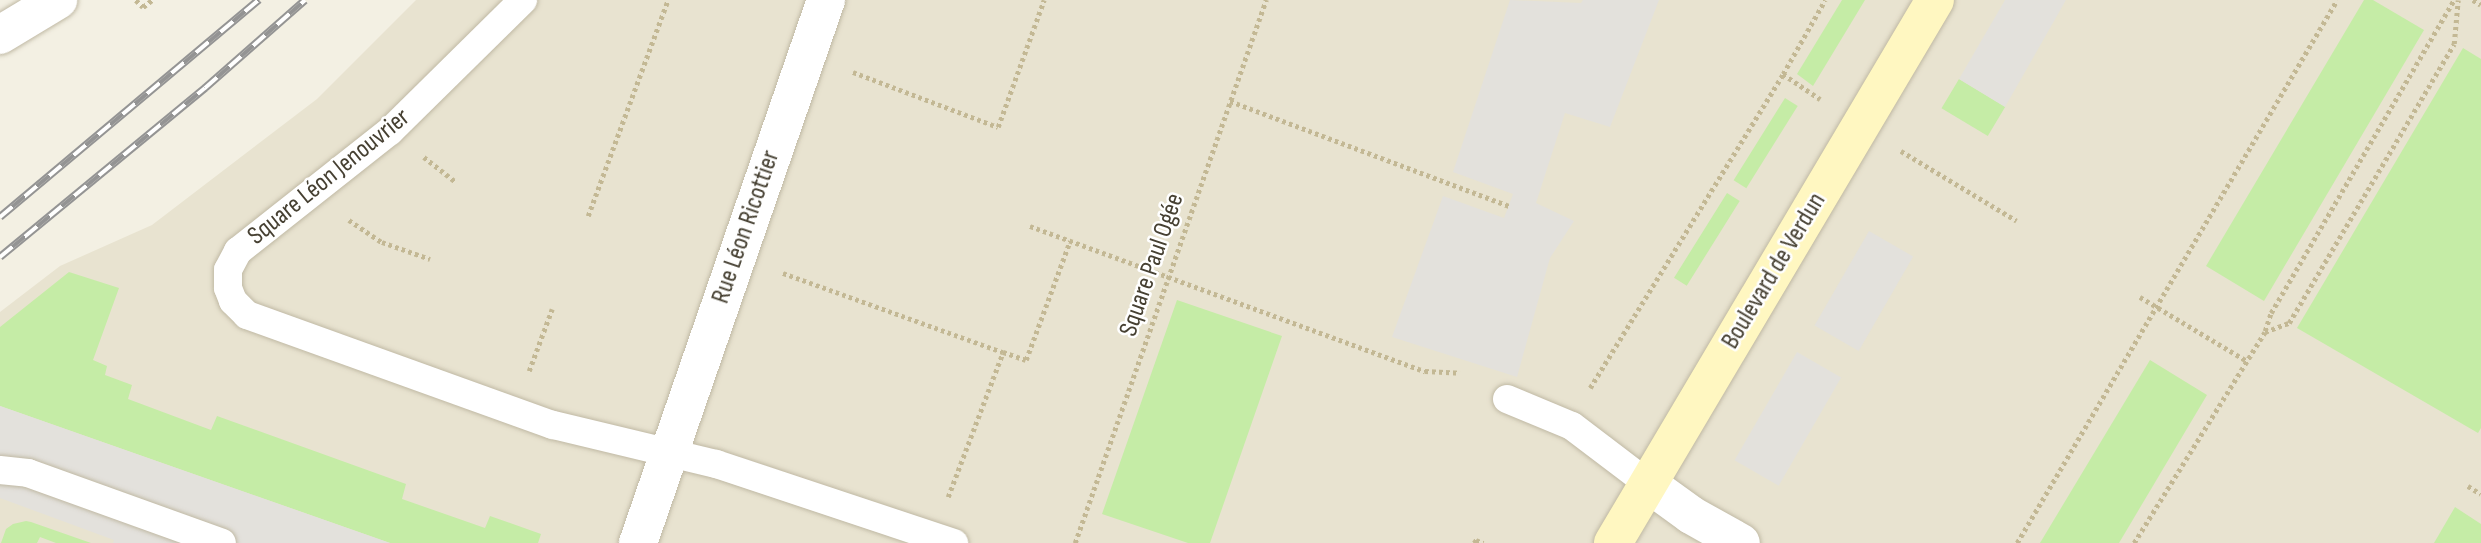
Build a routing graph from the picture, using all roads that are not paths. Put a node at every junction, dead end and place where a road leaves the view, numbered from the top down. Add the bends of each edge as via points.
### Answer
1 (58, 0) edge
2 (523, 0) edge
3 (826, 0) edge
4 (1935, 0) edge
5 (0, 36) edge
6 (1507, 399) dead end
7 (667, 454) junction
8 (0, 470) edge
9 (1647, 483) junction
10 (943, 540) edge
11 (222, 543) edge
12 (638, 543) edge
13 (1613, 543) edge
14 (1741, 543) edge

1 - 5 street
2 - 7 lane, Square Léon Jenouvrier via 390,131 238,251 228,270 228,288 233,302 247,314 553,425
3 - 7 street, Rue Léon Ricottier
4 - 9 main road, Boulevard de Verdun
6 - 9 lane via 1572,426
7 - 10 lane via 716,464
7 - 12 street, Rue Léon Ricottier
8 - 11 lane via 28,473
9 - 13 main road, Boulevard de Verdun
9 - 14 street

